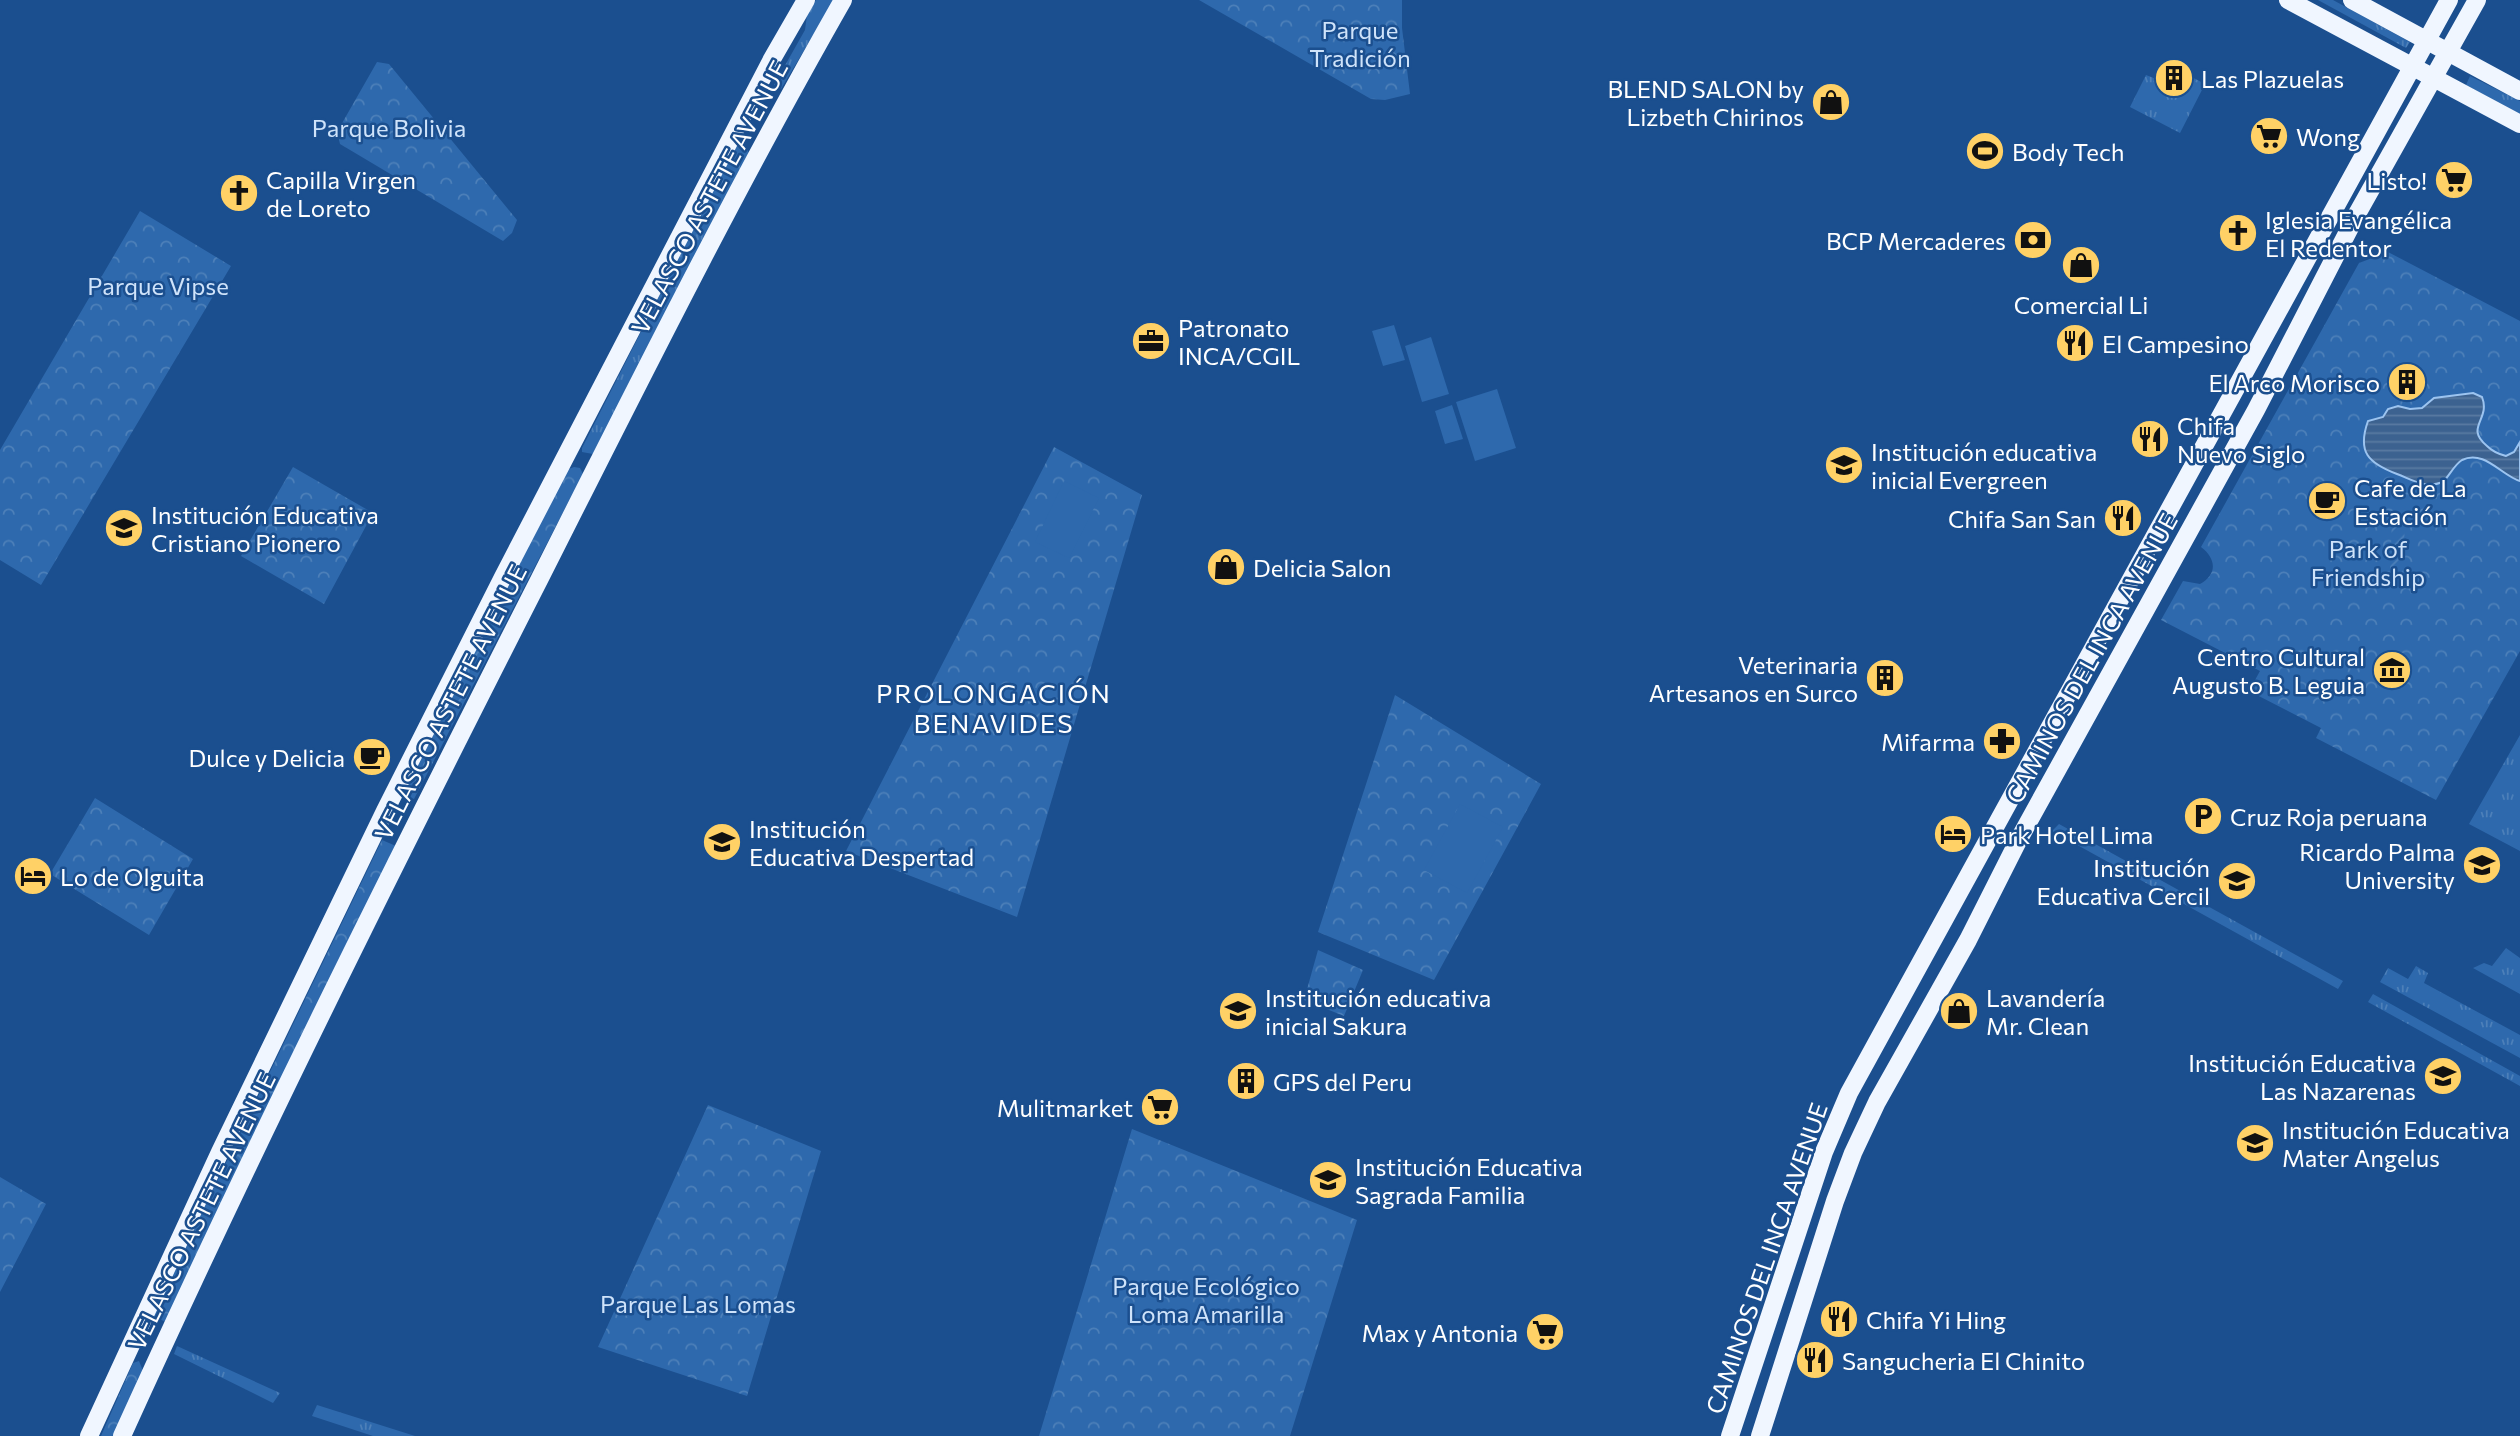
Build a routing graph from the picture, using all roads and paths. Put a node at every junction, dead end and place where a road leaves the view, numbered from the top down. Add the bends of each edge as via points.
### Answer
1 (806, 0) edge
2 (843, 0) edge
3 (2288, 0) edge
4 (2352, 0) edge
5 (2449, 0) edge
6 (2477, 0) edge
7 (2426, 40) junction
8 (2448, 52) junction
9 (2412, 65) junction
10 (2433, 77) junction
11 (2520, 91) edge
12 (2520, 124) edge
13 (89, 1436) edge
14 (122, 1436) edge
15 (1730, 1436) edge
16 (1760, 1436) edge

1 - 13 main road, VELASCO ASTETE AVENUE via 391,798
2 - 14 main road, VELASCO ASTETE AVENUE via 774,124 426,802
3 - 9 main road
4 - 7 main road
5 - 7 main road, CAMINOS DEL INCA AVENUE
6 - 8 main road, CAMINOS DEL INCA AVENUE
7 - 8 main road
7 - 9 main road, CAMINOS DEL INCA AVENUE
8 - 10 main road, CAMINOS DEL INCA AVENUE
8 - 11 main road
9 - 10 main road
9 - 15 main road, CAMINOS DEL INCA AVENUE via 1849,1093 1824,1152
10 - 12 main road
10 - 16 main road, CAMINOS DEL INCA AVENUE via 1877,1102 1835,1201

